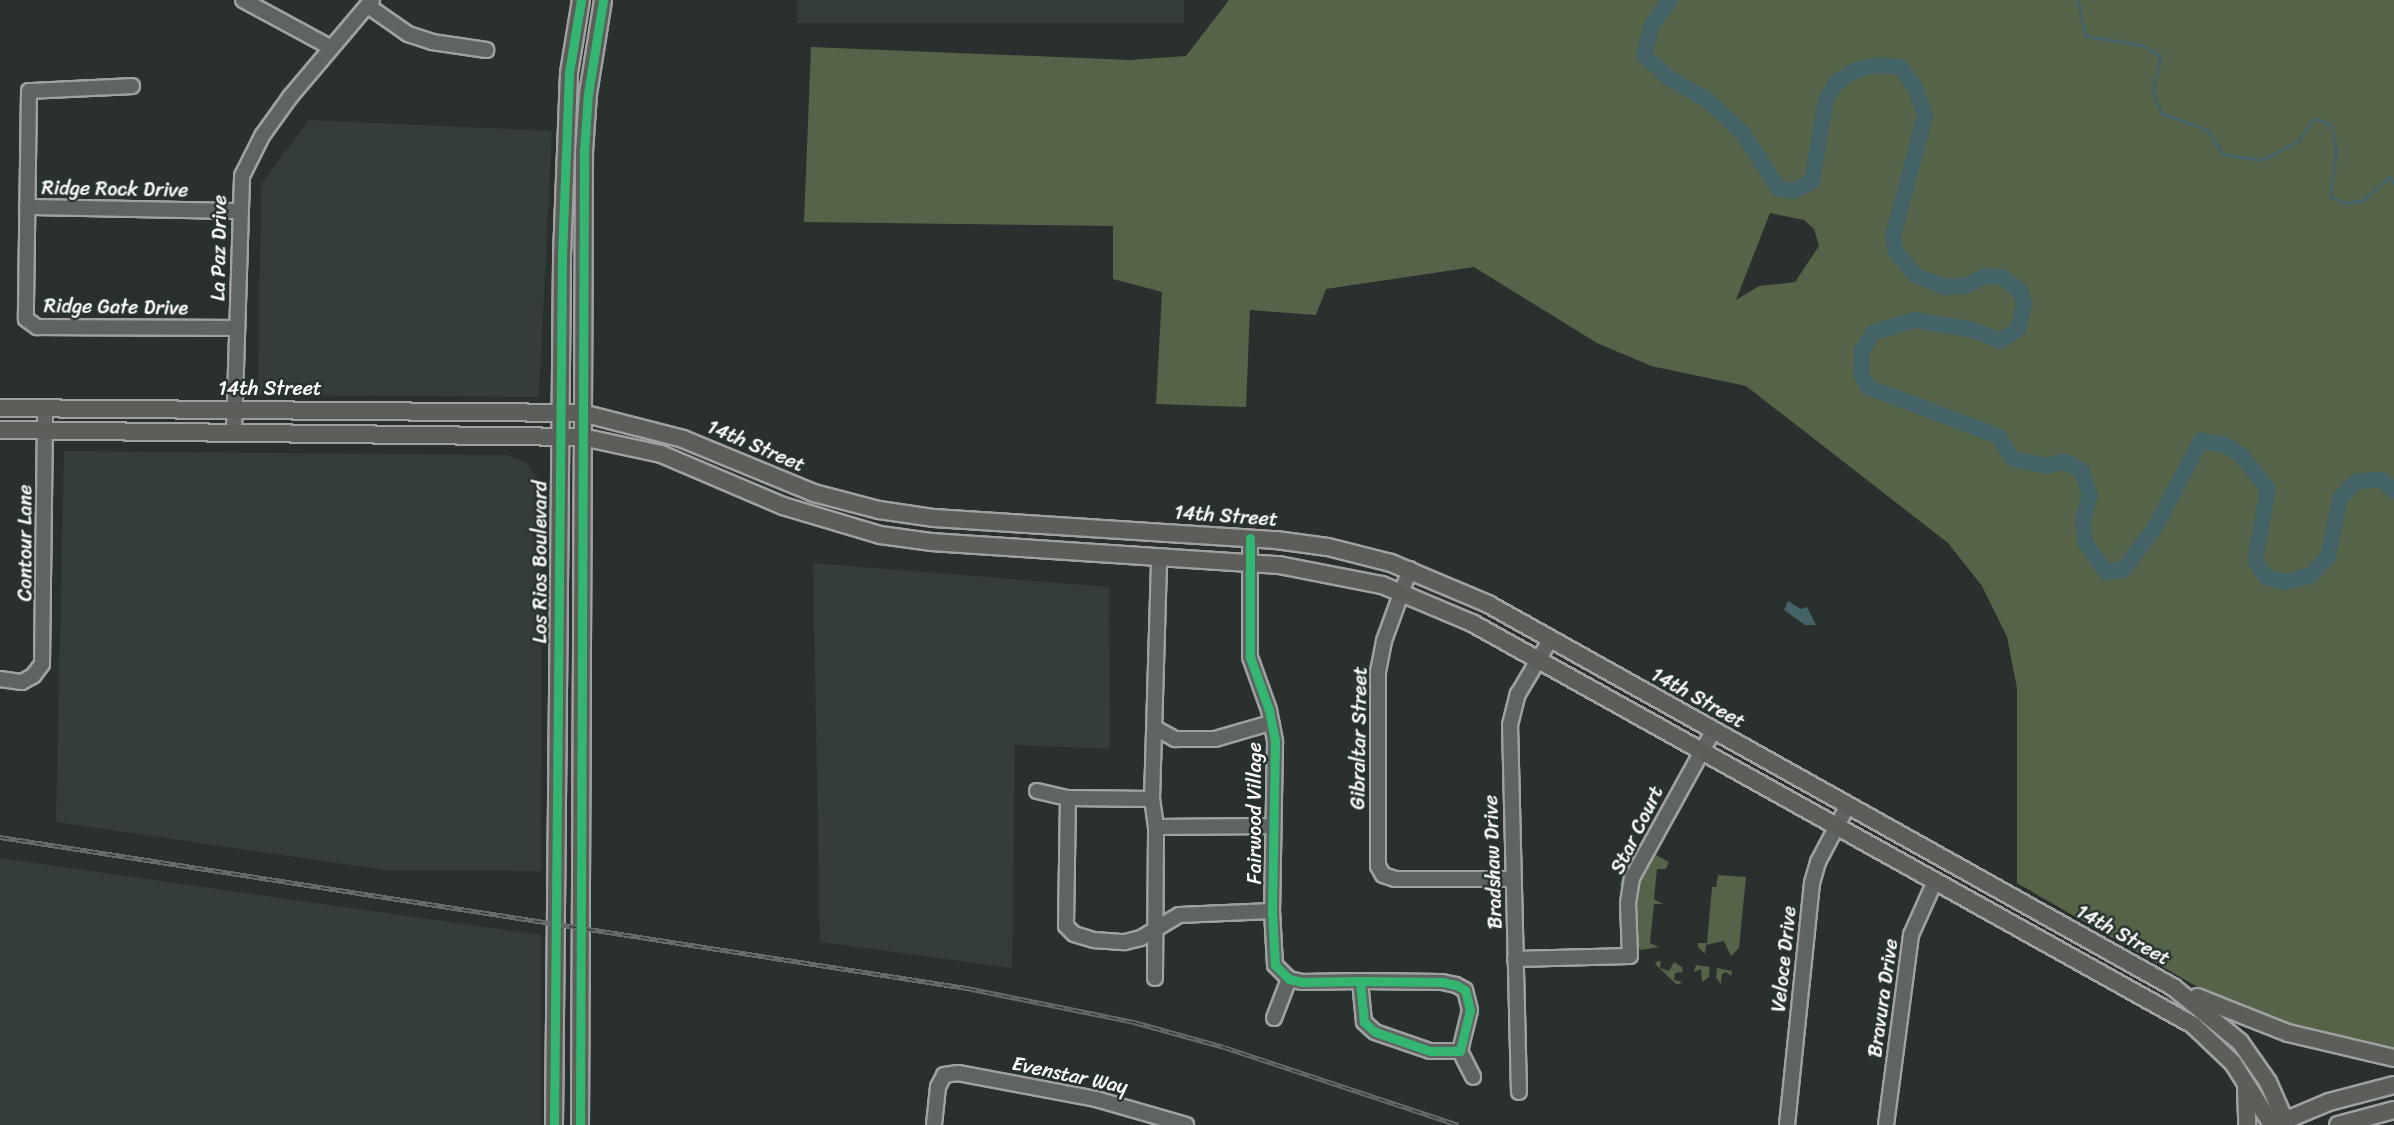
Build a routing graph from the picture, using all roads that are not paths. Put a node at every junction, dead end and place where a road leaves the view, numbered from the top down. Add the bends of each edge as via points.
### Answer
1 (243, 0) edge
2 (581, 0) edge
3 (603, 0) edge
4 (370, 3) edge
5 (330, 47) junction
6 (486, 50) dead end
7 (132, 86) dead end
8 (565, 148) junction
9 (584, 152) junction
10 (27, 207) junction
11 (239, 211) junction
12 (562, 256) junction
13 (584, 256) junction
14 (237, 328) junction
15 (0, 408) edge
16 (45, 408) junction
17 (236, 409) junction
18 (380, 410) junction
19 (560, 411) junction
20 (582, 413) junction
21 (0, 430) edge
22 (45, 430) junction
23 (234, 432) junction
24 (380, 433) junction
25 (558, 434) junction
26 (582, 436) junction
27 (774, 477) junction
28 (765, 498) junction
29 (934, 518) junction
30 (1051, 525) junction
31 (1250, 538) junction
32 (931, 542) junction
33 (1049, 549) junction
34 (1159, 556) junction
35 (1249, 562) junction
36 (1410, 569) junction
37 (1402, 592) junction
38 (585, 618) junction
39 (557, 622) junction
40 (1550, 640) junction
41 (1538, 660) junction
42 (0, 679) edge
43 (1270, 723) junction
44 (1157, 729) junction
45 (1713, 730) junction
46 (556, 750) junction
47 (582, 750) junction
48 (1699, 750) junction
49 (1036, 792) dead end
50 (1068, 798) junction
51 (1152, 800) junction
52 (1848, 805) junction
53 (1156, 826) junction
54 (1273, 826) junction
55 (1836, 826) junction
56 (1512, 879) junction
57 (1935, 881) junction
58 (1272, 911) junction
59 (2041, 914) junction
60 (1155, 930) junction
61 (2030, 933) junction
62 (1515, 959) junction
63 (1155, 978) dead end
64 (1289, 979) junction
65 (1360, 981) junction
66 (2174, 987) junction
67 (1274, 1018) dead end
68 (1460, 1051) junction
69 (2394, 1058) edge
70 (1473, 1077) dead end
71 (2245, 1079) junction
72 (554, 1084) junction
73 (581, 1085) junction
74 (2394, 1085) edge
75 (1519, 1092) dead end
76 (2394, 1110) edge
77 (2280, 1124) edge
78 (554, 1125) edge
79 (580, 1125) edge
80 (934, 1125) edge
81 (1186, 1125) edge
82 (1787, 1125) edge
83 (1886, 1125) edge
84 (2247, 1125) edge
85 (2338, 1125) edge

1 - 5 street
2 - 8 main road, Los Rios Boulevard via 570,62
3 - 9 main road via 588,94
4 - 5 street, La Paz Drive
4 - 6 street via 408,34 432,42
5 - 11 street, La Paz Drive via 250,156 242,176
7 - 10 street via 29,91
8 - 9 main road
8 - 12 main road, Los Rios Boulevard
9 - 13 main road
10 - 11 street, Ridge Rock Drive
10 - 14 street, Ridge Gate Drive via 26,319 31,325
11 - 14 street, La Paz Drive
12 - 13 main road
12 - 19 main road, Los Rios Boulevard
13 - 20 main road
14 - 17 street, La Paz Drive
15 - 16 main road, 14th Street
16 - 17 main road, 14th Street
16 - 22 street, Contour Lane
17 - 18 main road, 14th Street
17 - 23 street, La Paz Drive
18 - 19 main road, 14th Street
18 - 24 main road
19 - 20 main road, 14th Street
19 - 25 main road, Los Rios Boulevard
20 - 26 main road
20 - 27 main road, 14th Street via 683,438
21 - 22 main road
22 - 23 main road
22 - 42 street, Contour Lane via 42,664 22,682
23 - 24 main road
24 - 25 main road
25 - 26 main road
25 - 39 main road, Los Rios Boulevard
26 - 28 main road via 661,454
26 - 38 main road
27 - 28 main road
27 - 29 main road, 14th Street via 854,505
28 - 32 main road via 860,530
29 - 30 main road, 14th Street
29 - 32 main road
30 - 31 main road, 14th Street
30 - 33 main road
31 - 35 street, Fairwood Village
31 - 36 main road, 14th Street via 1328,547
32 - 33 main road
33 - 34 main road
34 - 35 main road
34 - 44 street
35 - 37 main road via 1325,571
35 - 43 street, Fairwood Village via 1250,657
36 - 37 street, Gibraltar Street
36 - 40 main road, 14th Street via 1473,596
37 - 41 main road via 1458,616
37 - 56 street, Gibraltar Street via 1378,671 1378,866 1383,875 1395,879
38 - 39 main road
38 - 47 main road
39 - 46 main road, Los Rios Boulevard
40 - 41 street, Bradshaw Drive
40 - 45 main road, 14th Street
41 - 48 main road
41 - 56 street, Bradshaw Drive via 1518,694 1510,725
43 - 44 street, Fairwood Village via 1215,739 1174,739
43 - 54 street, Fairwood Village via 1275,742
44 - 51 street
45 - 48 street, Star Court
45 - 52 main road, 14th Street
46 - 47 main road
46 - 72 main road, Los Rios Boulevard
47 - 73 main road
48 - 55 main road
48 - 62 street, Star Court via 1632,878 1628,903 1630,956
49 - 50 street
50 - 51 street
50 - 60 street, Fairwood Village via 1066,926 1083,939 1118,942 1141,938
51 - 53 street
52 - 55 street, Veloce Drive
52 - 59 main road, 14th Street
53 - 54 street, Fairwood Village
53 - 60 street
54 - 58 street, Fairwood Village
55 - 57 main road
55 - 82 street, Veloce Drive via 1812,883
56 - 62 street, Bradshaw Drive
57 - 61 main road
57 - 83 street, Bravura Drive via 1911,935
58 - 60 street, Fairwood Village via 1179,915
58 - 64 street, Fairwood Village via 1275,965
59 - 61 main road
59 - 66 main road, 14th Street
60 - 63 street
61 - 71 main road via 2193,1025 2222,1050
62 - 75 street, Bradshaw Drive
64 - 65 street
64 - 67 street
65 - 68 street via 1364,1022 1375,1032 1430,1051
65 - 68 street via 1442,982 1465,990 1470,1010
66 - 69 main road via 2288,1033
66 - 77 main road, 14th Street via 2240,1042 2258,1065
68 - 70 street
71 - 77 main road
71 - 84 main road
72 - 73 main road
72 - 78 main road, Los Rios Boulevard
73 - 79 main road
74 - 77 main road via 2329,1102
76 - 85 main road
80 - 81 street, Evenstar Way via 938,1087 945,1075 958,1073 1040,1086

